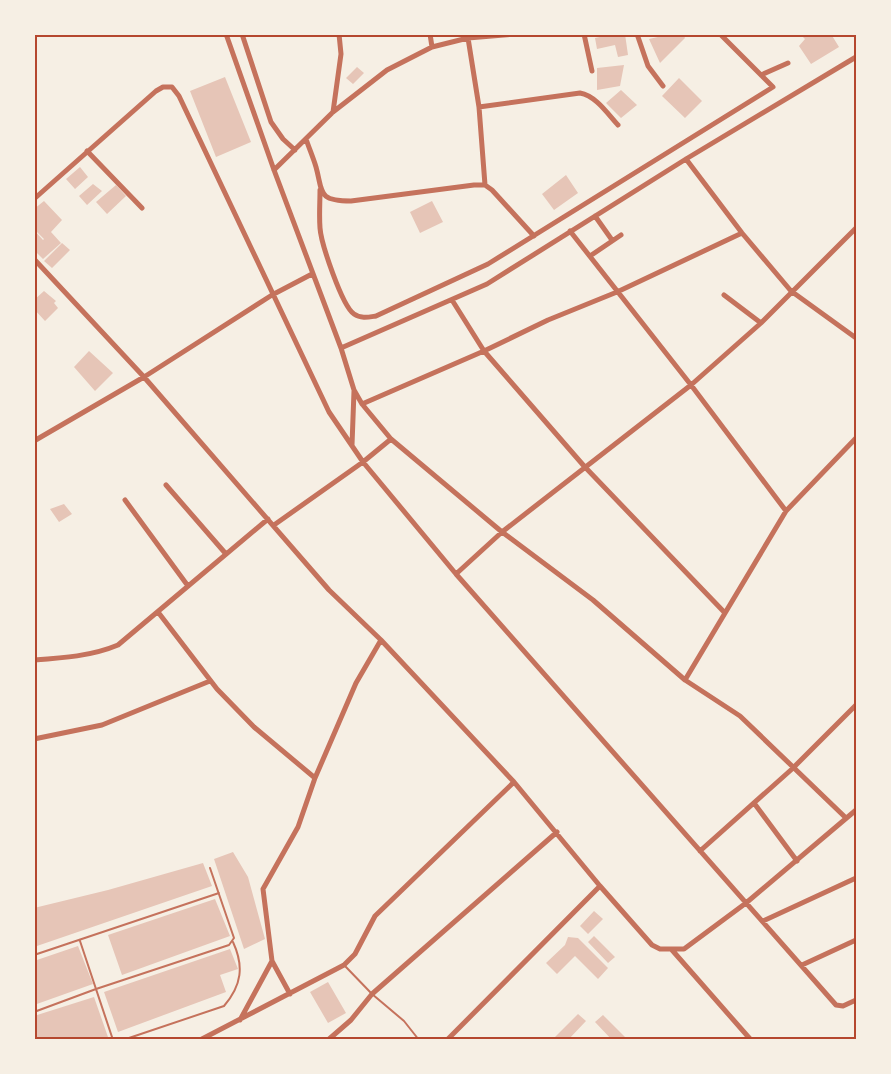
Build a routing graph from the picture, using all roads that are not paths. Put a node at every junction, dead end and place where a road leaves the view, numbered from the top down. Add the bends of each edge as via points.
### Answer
1 (226, 34) edge
2 (242, 34) edge
3 (339, 34) edge
4 (430, 34) edge
5 (515, 34) edge
6 (584, 34) edge
7 (637, 34) edge
8 (720, 34) edge
9 (467, 36) edge
10 (432, 47) junction
11 (856, 57) edge
12 (788, 63) dead end
13 (592, 71) dead end
14 (761, 75) junction
15 (663, 86) dead end
16 (479, 107) junction
17 (333, 112) junction
18 (618, 125) dead end
19 (306, 140) junction
20 (295, 150) junction
21 (87, 151) junction
22 (686, 159) junction
23 (274, 170) junction
24 (485, 185) junction
25 (320, 190) junction
26 (34, 199) edge
27 (142, 208) dead end
28 (595, 216) junction
29 (856, 228) edge
30 (570, 231) junction
31 (742, 233) junction
32 (621, 235) dead end
33 (534, 236) junction
34 (612, 240) junction
35 (590, 256) junction
36 (34, 259) edge
37 (312, 274) junction
38 (791, 291) junction
39 (617, 292) junction
40 (272, 295) junction
41 (724, 295) dead end
42 (453, 300) junction
43 (761, 323) junction
44 (856, 338) edge
45 (341, 348) junction
46 (484, 351) junction
47 (144, 377) junction
48 (691, 385) junction
49 (354, 390) junction
50 (362, 404) junction
51 (856, 438) edge
52 (391, 439) junction
53 (34, 441) edge
54 (352, 446) junction
55 (363, 462) junction
56 (585, 466) junction
57 (166, 485) dead end
58 (125, 500) dead end
59 (786, 511) junction
60 (268, 519) junction
61 (274, 525) junction
62 (502, 532) junction
63 (226, 554) junction
64 (456, 574) junction
65 (188, 586) junction
66 (158, 612) junction
67 (725, 613) junction
68 (381, 640) junction
69 (34, 660) edge
70 (686, 680) junction
71 (210, 681) junction
72 (856, 705) edge
73 (34, 739) edge
74 (792, 769) junction
75 (315, 778) junction
76 (514, 782) junction
77 (753, 803) junction
78 (856, 810) edge
79 (846, 818) junction
80 (557, 832) junction
81 (700, 851) junction
82 (797, 861) junction
83 (210, 868) dead end
84 (856, 878) edge
85 (600, 886) junction
86 (219, 892) junction
87 (746, 903) junction
88 (763, 921) junction
89 (856, 940) edge
90 (80, 941) junction
91 (232, 942) junction
92 (672, 950) junction
93 (34, 955) edge
94 (272, 961) junction
95 (344, 965) junction
96 (801, 965) junction
97 (96, 989) junction
98 (290, 994) junction
99 (372, 994) junction
100 (856, 1000) edge
101 (34, 1012) edge
102 (240, 1020) junction
103 (113, 1040) edge
104 (123, 1040) edge
105 (200, 1040) edge
106 (328, 1040) edge
107 (419, 1040) edge
108 (447, 1040) edge
109 (751, 1040) edge

1 - 23 street
2 - 20 street via 272,122
3 - 17 street via 341,54
4 - 10 street
5 - 9 street
6 - 13 street
7 - 15 street via 648,66
8 - 14 street
9 - 10 street
9 - 16 street
10 - 17 street via 387,70
11 - 22 street
12 - 14 street
14 - 33 street via 773,87
16 - 18 street via 580,93 587,94
16 - 24 street
17 - 19 street
19 - 20 street
19 - 25 street
20 - 23 street
21 - 26 street
21 - 27 street
21 - 40 street via 156,91 172,87
22 - 28 street
22 - 31 street
23 - 37 street
24 - 25 street via 351,201 338,201
24 - 33 street
25 - 33 street via 320,230 326,252 345,304 354,315 363,318 376,316 488,264
28 - 30 street
28 - 34 street
29 - 38 street
30 - 35 street
30 - 42 street via 487,284
31 - 38 street
31 - 39 street
32 - 34 street
34 - 35 street
35 - 39 street
36 - 47 street
37 - 40 street
37 - 45 street
38 - 43 street
38 - 44 street
39 - 46 street
39 - 48 street
40 - 47 street
40 - 54 street via 329,412
41 - 43 street
42 - 45 street
42 - 46 street
43 - 48 street
45 - 49 street
46 - 50 street
46 - 56 street
47 - 53 street
47 - 60 street
48 - 56 street
48 - 59 street
49 - 50 street
49 - 54 street
50 - 52 street
51 - 59 street
52 - 55 street
52 - 62 street
54 - 55 street
55 - 61 street
55 - 64 street
56 - 62 street
56 - 67 street
57 - 63 street
58 - 65 street
59 - 67 street
60 - 61 street
60 - 63 street
61 - 68 street via 329,591
62 - 64 street
62 - 70 street via 593,600
63 - 65 street
64 - 81 street
65 - 66 street
66 - 69 street via 106,651
66 - 71 street
67 - 70 street
68 - 75 street via 356,683
68 - 76 street
70 - 74 street via 740,716
71 - 73 street via 102,725
71 - 75 street via 254,727
72 - 74 street
74 - 77 street
74 - 79 street
75 - 94 street via 298,827 263,889
76 - 80 street
76 - 95 street via 375,916 355,954
77 - 81 street
77 - 82 street
78 - 79 street
79 - 82 street
80 - 85 street
80 - 99 street
81 - 87 street
82 - 87 street
83 - 86 lane
84 - 88 street
85 - 92 street via 652,945
85 - 108 street
86 - 90 lane
86 - 91 lane
87 - 88 street
87 - 92 street via 684,949
88 - 96 street
89 - 96 street
90 - 93 lane
90 - 97 lane
91 - 97 lane
91 - 104 lane via 241,969 234,992 224,1006
92 - 109 street
94 - 98 street
94 - 102 street
95 - 98 street
95 - 99 lane
96 - 100 street via 836,1005
97 - 101 lane
97 - 103 lane
98 - 102 street
99 - 106 street
99 - 107 lane via 404,1021
102 - 105 street

